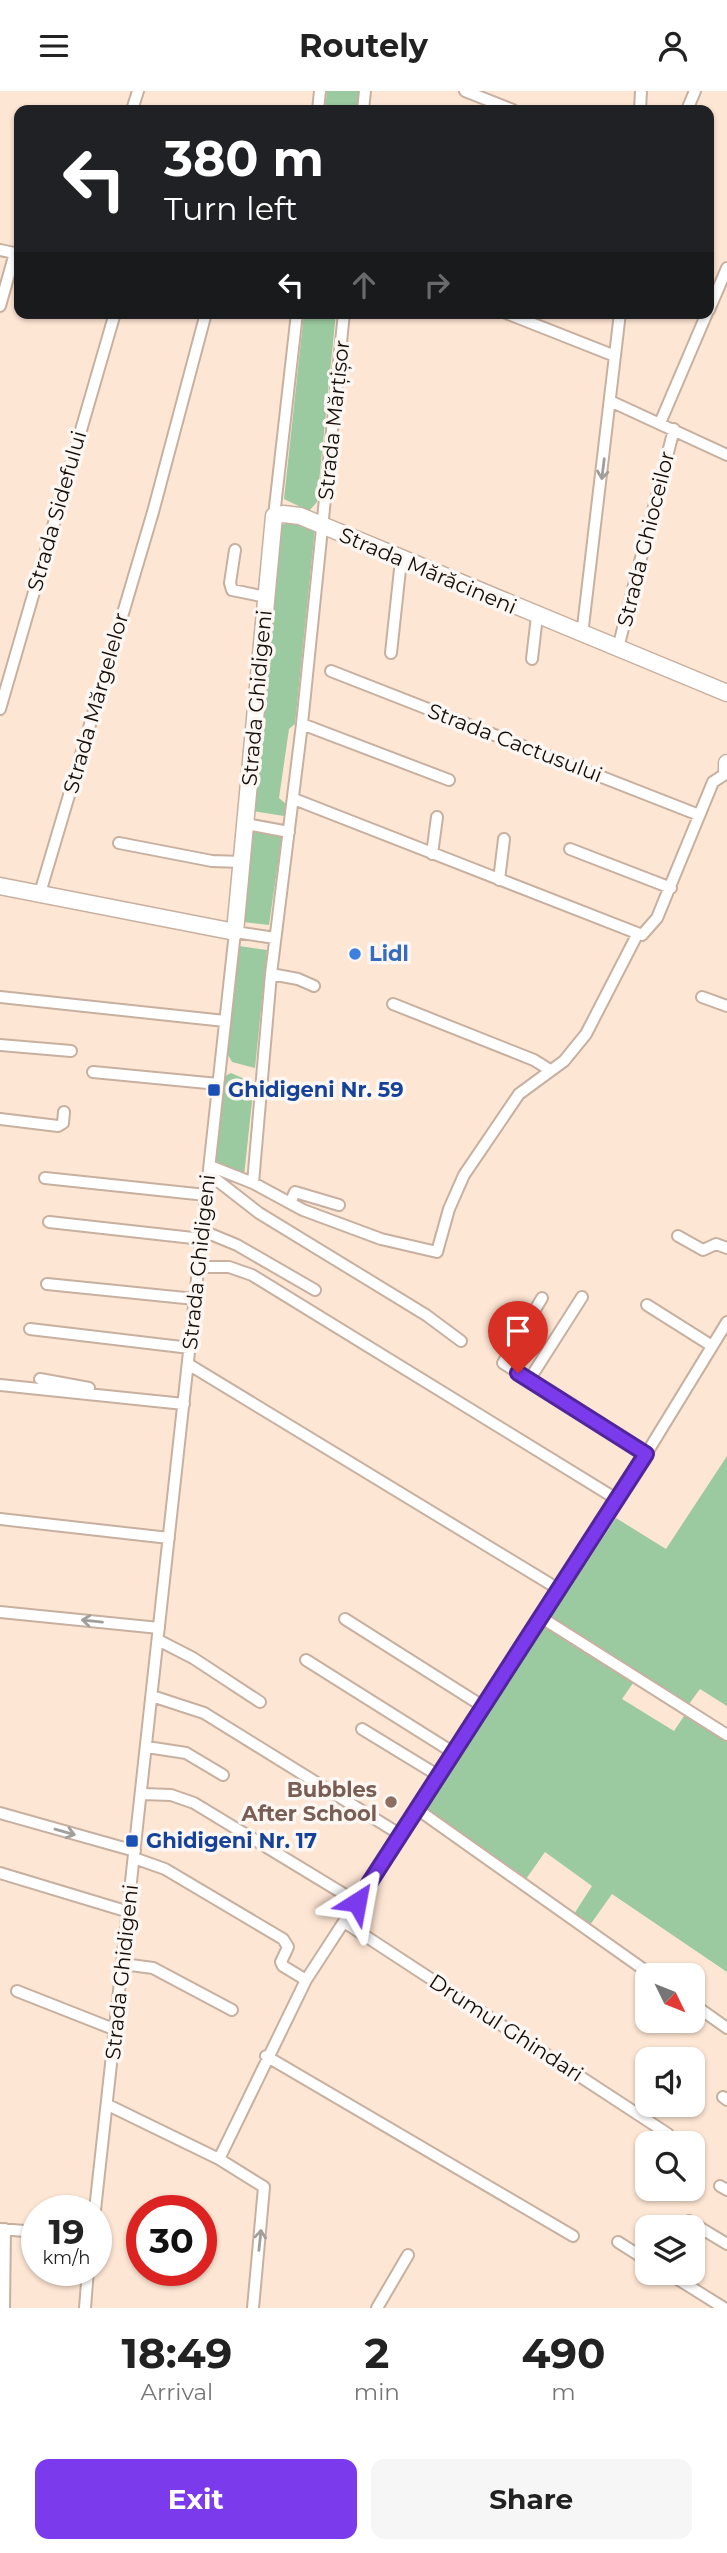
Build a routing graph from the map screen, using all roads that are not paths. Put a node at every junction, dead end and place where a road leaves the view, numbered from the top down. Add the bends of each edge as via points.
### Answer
1 (465, 91) edge
2 (500, 105) edge
3 (14, 262) edge
4 (727, 268) edge
5 (714, 298) edge
6 (0, 306) edge
7 (113, 319) edge
8 (204, 319) edge
9 (296, 319) edge
10 (343, 319) edge
11 (521, 319) edge
12 (619, 319) edge
13 (705, 319) edge
14 (615, 356) junction
15 (610, 401) junction
16 (660, 423) junction
17 (674, 429) junction
18 (727, 456) edge
19 (274, 516) junction
20 (323, 527) junction
21 (235, 550) dead end
22 (401, 560) junction
23 (266, 597) junction
24 (537, 617) junction
25 (582, 635) junction
26 (618, 649) junction
27 (391, 653) dead end
28 (532, 659) dead end
29 (331, 671) dead end
30 (727, 693) edge
31 (0, 709) edge
32 (302, 724) junction
33 (727, 763) edge
34 (727, 772) edge
35 (449, 780) dead end
36 (294, 799) junction
37 (699, 815) junction
38 (438, 817) dead end
39 (246, 824) junction
40 (289, 832) junction
41 (504, 839) dead end
42 (120, 843) dead end
43 (570, 849) dead end
44 (432, 854) junction
45 (242, 862) junction
46 (499, 880) junction
47 (0, 886) edge
48 (671, 888) junction
49 (40, 893) junction
50 (235, 932) junction
51 (642, 934) junction
52 (275, 938) junction
53 (271, 974) junction
54 (314, 986) dead end
55 (0, 997) edge
56 (702, 997) dead end
57 (393, 1004) dead end
58 (727, 1006) edge
59 (225, 1021) junction
60 (0, 1045) edge
61 (71, 1051) dead end
62 (550, 1070) junction
63 (93, 1072) dead end
64 (219, 1084) junction
65 (64, 1112) dead end
66 (0, 1119) edge
67 (209, 1170) junction
68 (45, 1178) dead end
69 (253, 1183) junction
70 (206, 1195) junction
71 (290, 1203) junction
72 (339, 1205) dead end
73 (49, 1222) dead end
74 (202, 1235) junction
75 (678, 1236) dead end
76 (727, 1248) edge
77 (199, 1267) junction
78 (47, 1284) dead end
79 (316, 1290) dead end
80 (582, 1297) dead end
81 (542, 1298) dead end
82 (195, 1299) junction
83 (647, 1305) dead end
84 (727, 1322) edge
85 (30, 1329) dead end
86 (461, 1341) dead end
87 (712, 1346) junction
88 (190, 1348) junction
89 (188, 1364) junction
90 (40, 1379) dead end
91 (531, 1381) junction
92 (0, 1385) edge
93 (184, 1401) junction
94 (646, 1454) junction
95 (618, 1500) junction
96 (0, 1519) edge
97 (169, 1538) junction
98 (560, 1590) junction
99 (0, 1612) edge
100 (542, 1618) junction
101 (345, 1619) dead end
102 (159, 1634) junction
103 (306, 1660) dead end
104 (152, 1696) junction
105 (260, 1702) dead end
106 (484, 1707) junction
107 (362, 1729) dead end
108 (727, 1735) edge
109 (147, 1747) junction
110 (454, 1753) junction
111 (223, 1775) dead end
112 (439, 1776) junction
113 (142, 1794) junction
114 (417, 1809) junction
115 (0, 1813) edge
116 (401, 1835) junction
117 (135, 1855) junction
118 (0, 1873) edge
119 (357, 1902) junction
120 (129, 1912) junction
121 (344, 1922) junction
122 (635, 1963) edge
123 (123, 1964) junction
124 (306, 1980) junction
125 (17, 1991) dead end
126 (232, 2010) dead end
127 (705, 2012) edge
128 (727, 2028) edge
129 (116, 2030) junction
130 (266, 2056) junction
131 (108, 2105) junction
132 (663, 2131) edge
133 (219, 2158) junction
134 (97, 2195) edge
135 (3, 2229) edge
136 (21, 2231) edge
137 (705, 2231) edge
138 (573, 2236) dead end
139 (618, 2242) dead end
140 (727, 2244) edge
141 (635, 2252) edge
142 (408, 2255) dead end
143 (687, 2285) edge
144 (87, 2286) edge
145 (4, 2308) edge
146 (85, 2308) edge
147 (253, 2308) edge
148 (377, 2308) edge
149 (724, 2308) edge

1 - 2 street
3 - 6 street
4 - 5 street, Strada Ghioceilor
7 - 31 street, Strada Sidefului
8 - 49 street, Strada Mărgelelor via 153,512
9 - 19 street, Strada Ghidigeni
10 - 20 street, Strada Mărțișor
11 - 14 street
12 - 14 street
13 - 16 street, Strada Ghioceilor
14 - 15 street
15 - 16 street
15 -> 25 street
16 - 17 street
17 - 18 street
17 - 26 street, Strada Ghioceilor
19 - 20 street, Strada Mărăcineni via 300,516
19 - 23 street, Strada Ghidigeni
20 - 22 street, Strada Mărăcineni
20 - 32 street, Strada Mărțișor
21 - 23 street via 232,590
22 - 24 street, Strada Mărăcineni
22 - 27 street
23 - 39 street, Strada Ghidigeni
24 - 25 street, Strada Mărăcineni
24 - 28 street
25 - 26 street, Strada Mărăcineni
26 - 30 street, Strada Mărăcineni
29 - 37 street, Strada Cactusului
32 - 35 street
32 - 36 street, Strada Mărțișor
33 - 34 street
34 - 37 street via 713,782
36 - 40 street, Strada Mărțișor
36 - 44 street
37 - 48 street
38 - 44 street
39 - 40 street
39 - 45 street, Strada Ghidigeni
40 - 52 street, Strada Mărțișor
41 - 46 street
42 - 45 street
43 - 48 street
44 - 46 street
45 - 50 street, Strada Ghidigeni
46 - 51 street
47 - 49 street
48 - 51 street
49 - 50 street
50 - 52 street
50 - 59 street, Strada Ghidigeni
51 - 62 street via 586,1034
52 - 53 street, Strada Mărțișor
53 - 54 street
53 - 69 street, Strada Mărțișor
55 - 59 street
56 - 58 street
57 - 62 street
59 - 64 street, Strada Ghidigeni
60 - 61 street
62 - 71 street via 513,1101 464,1175 437,1252 381,1238
63 - 64 street
64 - 67 street, Strada Ghidigeni
65 - 66 street via 58,1126
67 - 69 street
67 - 70 street, Strada Ghidigeni
67 - 86 street via 259,1213
68 - 70 street
69 - 71 street
70 - 74 street, Strada Ghidigeni
71 - 72 street via 295,1192
73 - 74 street
74 - 77 street, Strada Ghidigeni
74 - 79 street via 237,1245
75 - 76 street via 703,1250 716,1244
77 - 82 street, Strada Ghidigeni
77 - 95 street via 229,1267 252,1275
78 - 82 street
80 - 91 street
81 - 91 street via 503,1363
82 - 88 street, Strada Ghidigeni
83 - 87 street
84 - 87 street
85 - 88 street
87 - 94 street
88 - 89 street, Strada Ghidigeni
89 - 93 street, Strada Ghidigeni
89 - 98 street
90 - 93 street
91 - 94 street
92 - 93 street
93 - 97 street, Strada Ghidigeni
94 - 95 street
95 - 98 street
96 - 97 street
97 - 102 street, Strada Ghidigeni
98 - 100 street
102 -> 99 street
100 - 106 street
100 - 108 street
101 - 106 street
102 - 104 street, Strada Ghidigeni
102 - 105 street
103 - 110 street
104 - 109 street, Strada Ghidigeni
104 - 116 street via 205,1713
106 - 110 street
107 - 112 street
109 - 111 street via 186,1753
109 - 113 street, Strada Ghidigeni
110 - 112 street
112 - 114 street
113 - 117 street, Strada Ghidigeni
113 - 119 street via 171,1795 194,1803
114 - 116 street
114 - 122 street
115 -> 117 street
116 - 119 street
117 - 120 street, Strada Ghidigeni
117 - 124 street via 283,1939 288,1947 283,1966
118 - 120 street
119 - 121 street
120 - 123 street, Strada Ghidigeni
121 - 124 street
121 - 132 street, Drumul Ghindari
123 - 126 street via 153,1968
123 - 129 street, Strada Ghidigeni
124 - 130 street
125 - 129 street
127 - 128 street
129 - 131 street, Strada Ghidigeni
130 - 133 street
130 - 138 street
131 - 133 street
131 - 134 street, Strada Ghidigeni
147 -> 133 street via 266,2190
135 - 136 street
135 - 145 street
137 - 140 street
139 - 141 street
142 - 148 street
143 - 149 street
144 - 146 street

